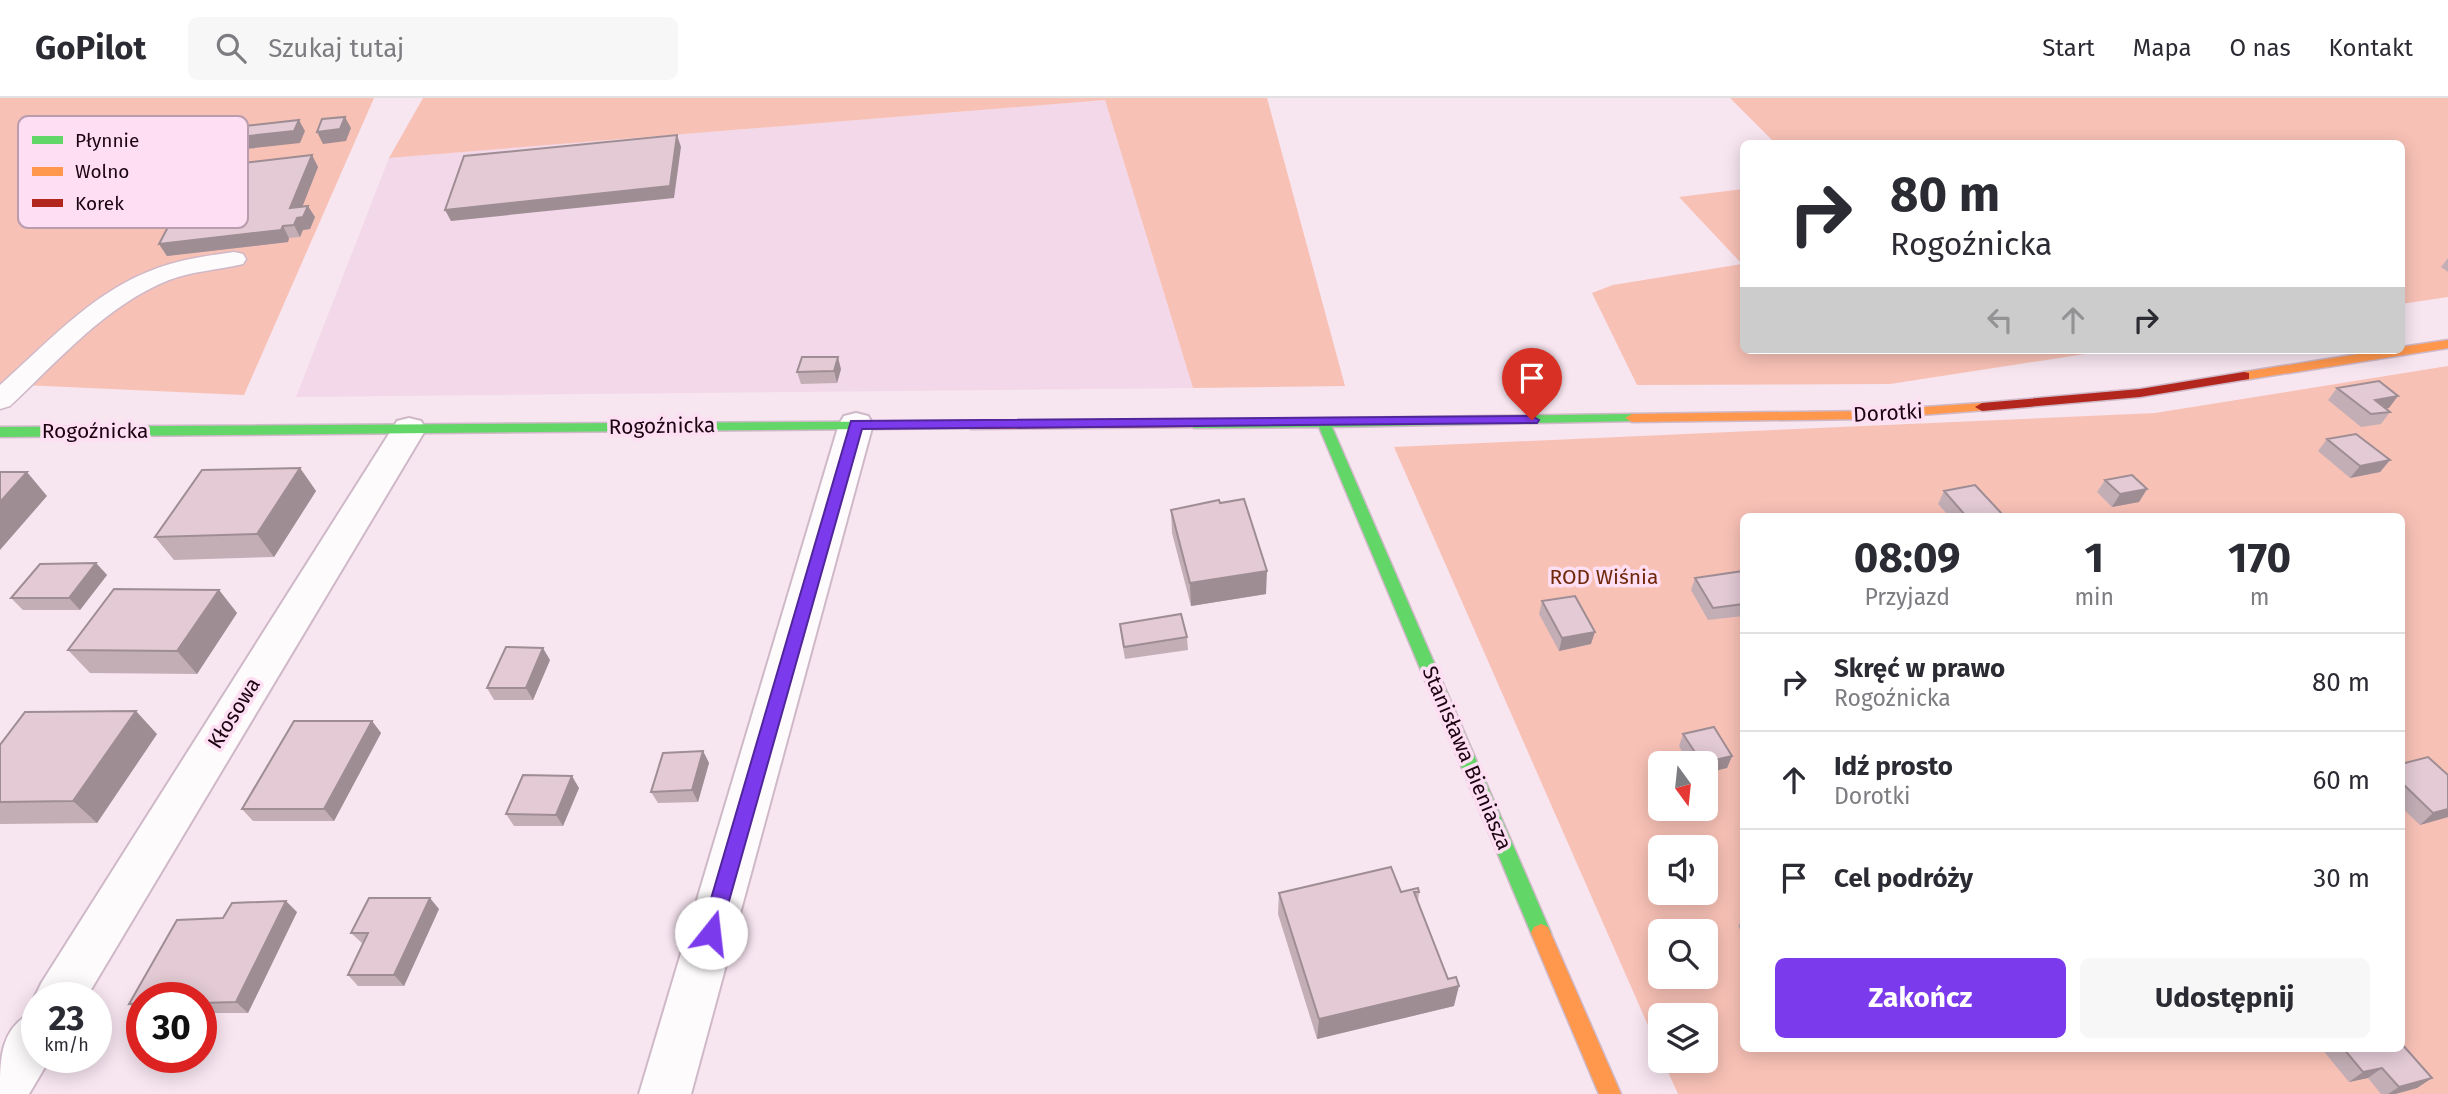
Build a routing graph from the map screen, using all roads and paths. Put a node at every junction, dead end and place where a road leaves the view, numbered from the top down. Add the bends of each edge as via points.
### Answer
1 (234, 259) dead end
2 (2448, 344) edge
3 (2405, 351) edge
4 (2386, 354) edge
5 (0, 400) edge
6 (1324, 423) junction
7 (856, 425) junction
8 (409, 429) junction
9 (0, 432) edge
10 (69, 982) edge
11 (21, 1060) edge
12 (0, 1094) edge
13 (665, 1094) edge
14 (1610, 1094) edge

1 - 5 lane via 180,269 126,292
2 - 3 street, Dorotki
4 - 6 street, Dorotki via 2171,389 1867,415
6 - 7 street, Rogoźnicka
6 - 14 street, Stanisława Bieniasza
7 - 8 street, Rogoźnicka
7 - 13 street
8 - 9 street, Rogoźnicka
8 - 10 street, Kłosowa
11 - 12 street

